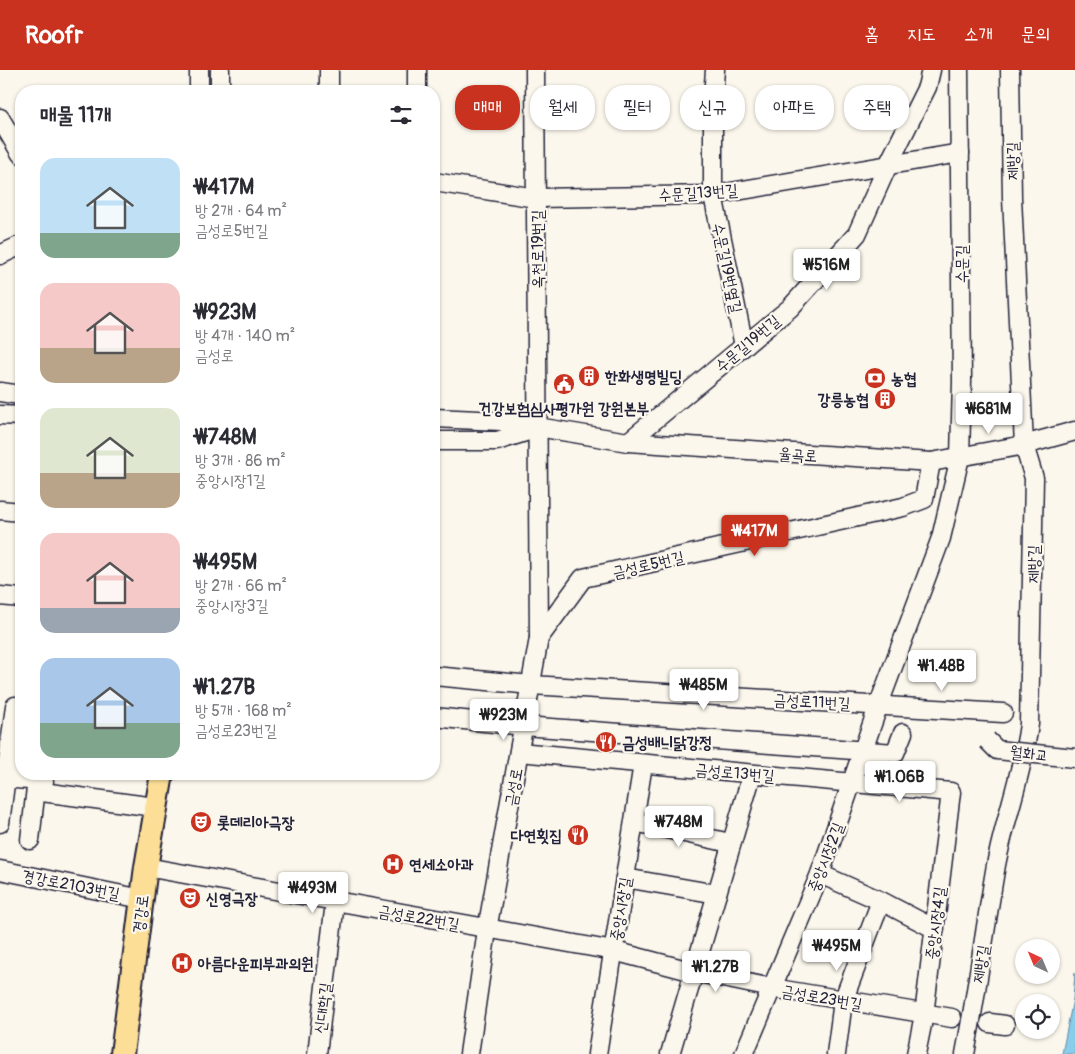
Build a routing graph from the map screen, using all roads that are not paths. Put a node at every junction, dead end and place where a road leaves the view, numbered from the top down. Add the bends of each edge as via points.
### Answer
1 (199, 70) edge
2 (220, 70) edge
3 (329, 70) edge
4 (418, 70) edge
5 (536, 70) edge
6 (715, 70) edge
7 (931, 70) edge
8 (959, 70) edge
9 (1010, 70) edge
10 (199, 85) edge
11 (220, 85) edge
12 (329, 85) edge
13 (417, 85) edge
14 (0, 118) edge
15 (15, 144) edge
16 (960, 153) junction
17 (888, 165) junction
18 (440, 183) edge
19 (713, 195) junction
20 (536, 198) junction
21 (15, 248) edge
22 (0, 255) edge
23 (744, 346) junction
24 (0, 392) edge
25 (15, 394) edge
26 (0, 415) edge
27 (15, 416) edge
28 (440, 418) edge
29 (538, 428) junction
30 (1075, 431) edge
31 (440, 441) edge
32 (628, 442) junction
33 (1024, 445) junction
34 (960, 457) junction
35 (932, 462) junction
36 (0, 510) edge
37 (15, 511) edge
38 (0, 596) edge
39 (15, 597) edge
40 (539, 638) junction
41 (440, 677) edge
42 (531, 685) junction
43 (879, 704) junction
44 (12, 706) edge
45 (1003, 713) dead end
46 (440, 718) edge
47 (524, 726) junction
48 (902, 733) dead end
49 (986, 740) dead end
50 (863, 750) junction
51 (519, 752) junction
52 (1075, 758) edge
53 (643, 764) junction
54 (752, 774) junction
55 (3, 779) edge
56 (37, 780) edge
57 (42, 780) edge
58 (161, 780) edge
59 (852, 783) junction
60 (952, 792) joint
61 (155, 807) junction
62 (634, 822) junction
63 (0, 823) edge
64 (30, 840) dead end
65 (730, 843) junction
66 (146, 867) junction
67 (0, 870) edge
68 (820, 874) junction
69 (625, 878) junction
70 (717, 894) junction
71 (142, 898) junction
72 (881, 900) junction
73 (335, 902) junction
74 (935, 929) junction
75 (487, 930) junction
76 (614, 951) junction
77 (694, 972) junction
78 (772, 988) junction
79 (843, 1001) junction
80 (924, 1014) junction
81 (952, 1018) dead end
82 (122, 1054) edge
83 (317, 1054) edge
84 (469, 1054) edge
85 (597, 1054) edge
86 (670, 1054) edge
87 (744, 1054) edge
88 (836, 1054) edge
89 (916, 1054) edge
90 (965, 1054) edge

1 - 10 street
2 - 11 street
3 - 12 street
4 - 13 street
5 - 20 street, 옥천로19번길
6 - 19 street, 수문길19번옆길
7 - 17 street, 수문길19번길 via 927,87
8 - 16 street, 수문길
9 - 33 street, 제방길 via 1012,198
14 - 15 street
16 - 17 street, 수문길13번길
16 - 34 street, 수문길
17 - 19 street, 수문길13번길
17 - 23 street, 수문길19번길 via 858,234 790,308
18 - 20 street, 수문길13번길
19 - 20 street, 수문길13번길
19 - 23 street, 수문길19번옆길
20 - 29 street, 옥천로19번길
21 - 22 street
23 - 32 street, 수문길19번길
24 - 25 street
26 - 27 street
28 - 29 street, 율곡로 via 501,421
29 - 31 street, 율곡로 via 497,441
29 - 32 street, 율곡로
29 - 40 street, 금성로
30 - 33 street, 율곡로
32 - 35 street, 율곡로
33 - 34 street, 율곡로
33 - 90 street, 제방길 via 1034,478 1030,724 996,865
34 - 35 street, 율곡로
34 - 43 street, 중앙시장2길 via 941,538
35 - 40 street, 금성로5번길 via 924,499 903,507 583,578
36 - 37 street
38 - 39 street
40 - 42 street, 금성로
41 - 42 street, 금성로11번길
42 - 43 street, 금성로11번길
42 - 47 street, 금성로
43 - 45 street, 금성로11번길
43 - 50 street, 중앙시장2길
44 - 55 street
46 - 47 street
47 - 50 street
47 - 51 street, 금성로
48 - 50 street via 894,753
49 - 52 street, 월화교, bridge via 997,750
50 - 59 street, 중앙시장2길
51 - 53 street, 금성로13번길
51 - 75 street, 금성로
53 - 54 street, 금성로13번길
53 - 62 street, 중앙시장길
54 - 59 street, 금성로13번길
54 - 65 street
55 - 63 street
56 - 64 street
57 - 61 street via 42,792
58 - 61 main road, 경강로
59 - 60 street, 금성로13번길
59 - 68 street, 중앙시장2길
60 - 74 street, 중앙시장4길
61 - 66 main road, 경강로
62 - 65 street
62 - 69 street, 중앙시장길
65 - 70 street
66 - 71 main road, 경강로
66 - 73 street, 금성로22번길
67 - 71 street, 경강로2103번길
68 - 72 street
68 - 78 street, 중앙시장2길
69 - 70 street
69 - 76 street, 중앙시장길
70 - 77 street
71 - 82 main road, 경강로
72 - 74 street
72 - 79 street
73 - 75 street, 금성로22번길
73 - 83 street, 신대학길
74 - 80 street, 중앙시장4길
75 - 76 street, 금성로23번길
75 - 84 street, 금성로
76 - 77 street, 금성로23번길
76 - 85 street, 중앙시장길
77 - 78 street, 금성로23번길
77 - 86 street
78 - 79 street, 금성로23번길
78 - 87 street, 중앙시장2길
79 - 80 street, 금성로23번길
79 - 88 street
80 - 81 street, 금성로23번길
80 - 89 street, 중앙시장4길

